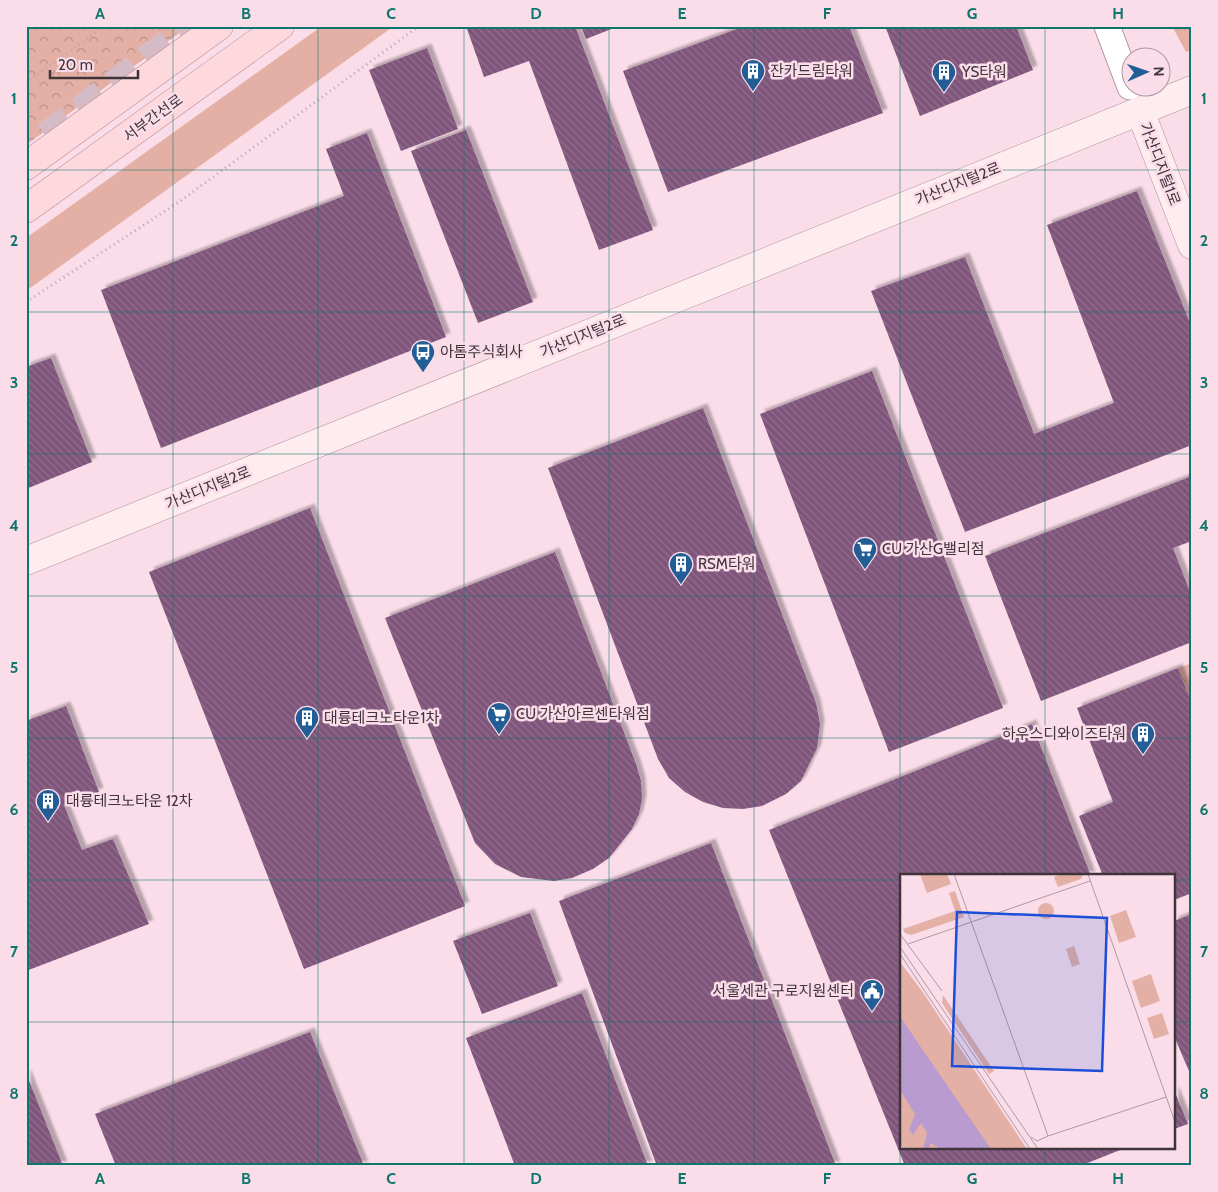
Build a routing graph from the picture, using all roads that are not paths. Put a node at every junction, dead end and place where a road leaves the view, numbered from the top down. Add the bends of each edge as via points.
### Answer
1 (219, 26) edge
2 (280, 26) edge
3 (1107, 26) edge
4 (1120, 59) edge
5 (1192, 90) edge
6 (1170, 92) edge
7 (1127, 98) edge
8 (1135, 98) edge
9 (26, 166) edge
10 (26, 209) edge
11 (1192, 244) edge
12 (26, 561) edge

1 - 9 main road
2 - 10 main road, 서부간선로
3 - 4 street
5 - 6 street, 가산디지털2로
7 - 12 street, 가산디지털2로
8 - 11 street, 가산디지털1로

